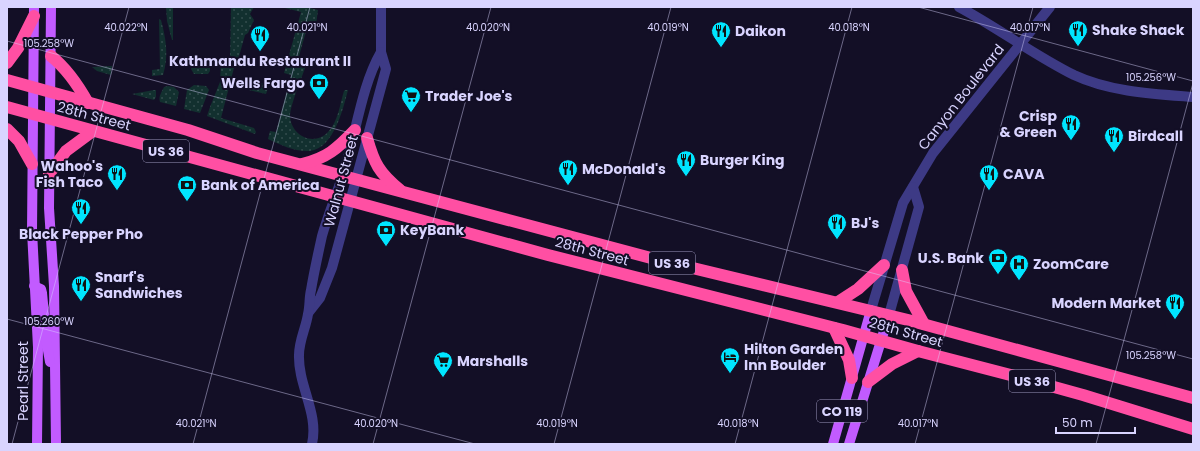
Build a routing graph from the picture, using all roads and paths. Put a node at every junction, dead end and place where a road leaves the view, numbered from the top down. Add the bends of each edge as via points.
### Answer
1 (50, 7) edge
2 (381, 7) edge
3 (959, 7) edge
4 (1050, 7) edge
5 (34, 12) edge
6 (1021, 44) junction
7 (381, 52) junction
8 (50, 56) junction
9 (7, 63) edge
10 (7, 80) edge
11 (32, 87) junction
12 (50, 92) junction
13 (1193, 97) edge
14 (88, 103) junction
15 (7, 107) edge
16 (32, 114) junction
17 (50, 119) junction
18 (7, 129) edge
19 (355, 130) junction
20 (93, 131) junction
21 (367, 138) junction
22 (32, 164) junction
23 (300, 164) junction
24 (49, 174) junction
25 (342, 176) junction
26 (356, 179) junction
27 (913, 187) junction
28 (402, 192) junction
29 (335, 197) junction
30 (350, 202) junction
31 (884, 265) junction
32 (902, 270) junction
33 (34, 286) junction
34 (838, 302) junction
35 (871, 310) junction
36 (309, 312) junction
37 (889, 315) junction
38 (924, 324) junction
39 (834, 328) junction
40 (864, 336) junction
41 (881, 341) junction
42 (918, 351) junction
43 (852, 378) junction
44 (55, 379) junction
45 (868, 382) junction
46 (1193, 398) edge
47 (1193, 429) edge
48 (37, 444) edge
49 (56, 444) edge
50 (312, 444) edge
51 (832, 444) edge
52 (849, 444) edge

1 - 8 main road
2 - 7 street, Walnut Street
3 - 6 street
4 - 6 street, Canyon Boulevard
5 - 9 highway via 18,48
5 - 11 main road, Pearl Street
6 - 13 street via 1089,81 1129,90
6 - 27 street, Canyon Boulevard via 933,153
7 - 19 street, Walnut Street via 371,73
7 - 21 street, Walnut Street via 386,69
8 - 12 main road
8 - 14 highway via 61,64
10 - 11 highway, 28th Street / US 36
11 - 12 highway, 28th Street / US 36
11 - 16 main road, Pearl Street
12 - 14 highway, 28th Street / US 36
12 - 17 main road
14 - 23 highway, 28th Street / US 36
15 - 16 highway, 28th Street / US 36
16 - 17 highway, 28th Street / US 36
16 - 22 main road, Pearl Street
17 - 20 highway, 28th Street / US 36
17 - 24 main road
18 - 22 highway via 19,141
19 - 23 highway via 328,155
19 - 25 street, Walnut Street
20 - 24 highway via 66,151
20 - 29 highway, 28th Street / US 36
21 - 26 street, Walnut Street
21 - 28 highway via 377,166
22 - 33 main road, Pearl Street
23 - 25 highway, 28th Street / US 36
24 - 44 main road
25 - 26 highway, 28th Street / US 36
25 - 29 street, Walnut Street
26 - 28 highway, 28th Street / US 36
26 - 30 street, Walnut Street
27 - 31 street, Canyon Boulevard via 903,203
27 - 32 street via 919,207
28 - 34 highway, 28th Street / US 36 via 651,258
29 - 30 highway, 28th Street / US 36
29 - 36 street, Walnut Street via 315,265
30 - 36 street, Walnut Street via 327,283
30 - 39 highway, 28th Street / US 36
31 - 34 highway via 858,289
31 - 35 street, Canyon Boulevard
32 - 37 street
32 - 38 highway via 906,291
33 - 44 main road via 41,289 42,293 47,345
33 - 48 main road, Pearl Street via 38,347
34 - 35 highway, 28th Street / US 36
35 - 37 highway, 28th Street / US 36
35 - 40 main road, Canyon Boulevard
36 - 50 street, Walnut Street via 300,341 299,362 312,414
37 - 38 highway, 28th Street / US 36
37 - 41 main road, CO 119
38 - 46 highway, 28th Street / US 36
39 - 40 highway, 28th Street / US 36
39 - 43 highway, CO 119 via 849,360
40 - 41 highway, 28th Street / US 36
40 - 43 main road, Canyon Boulevard
41 - 42 highway, 28th Street / US 36
41 - 45 main road, CO 119
42 - 45 highway via 892,364
42 - 47 highway, 28th Street / US 36 via 1083,395
43 - 51 main road, Canyon Boulevard / CO 119
44 - 49 main road
45 - 52 main road, CO 119

